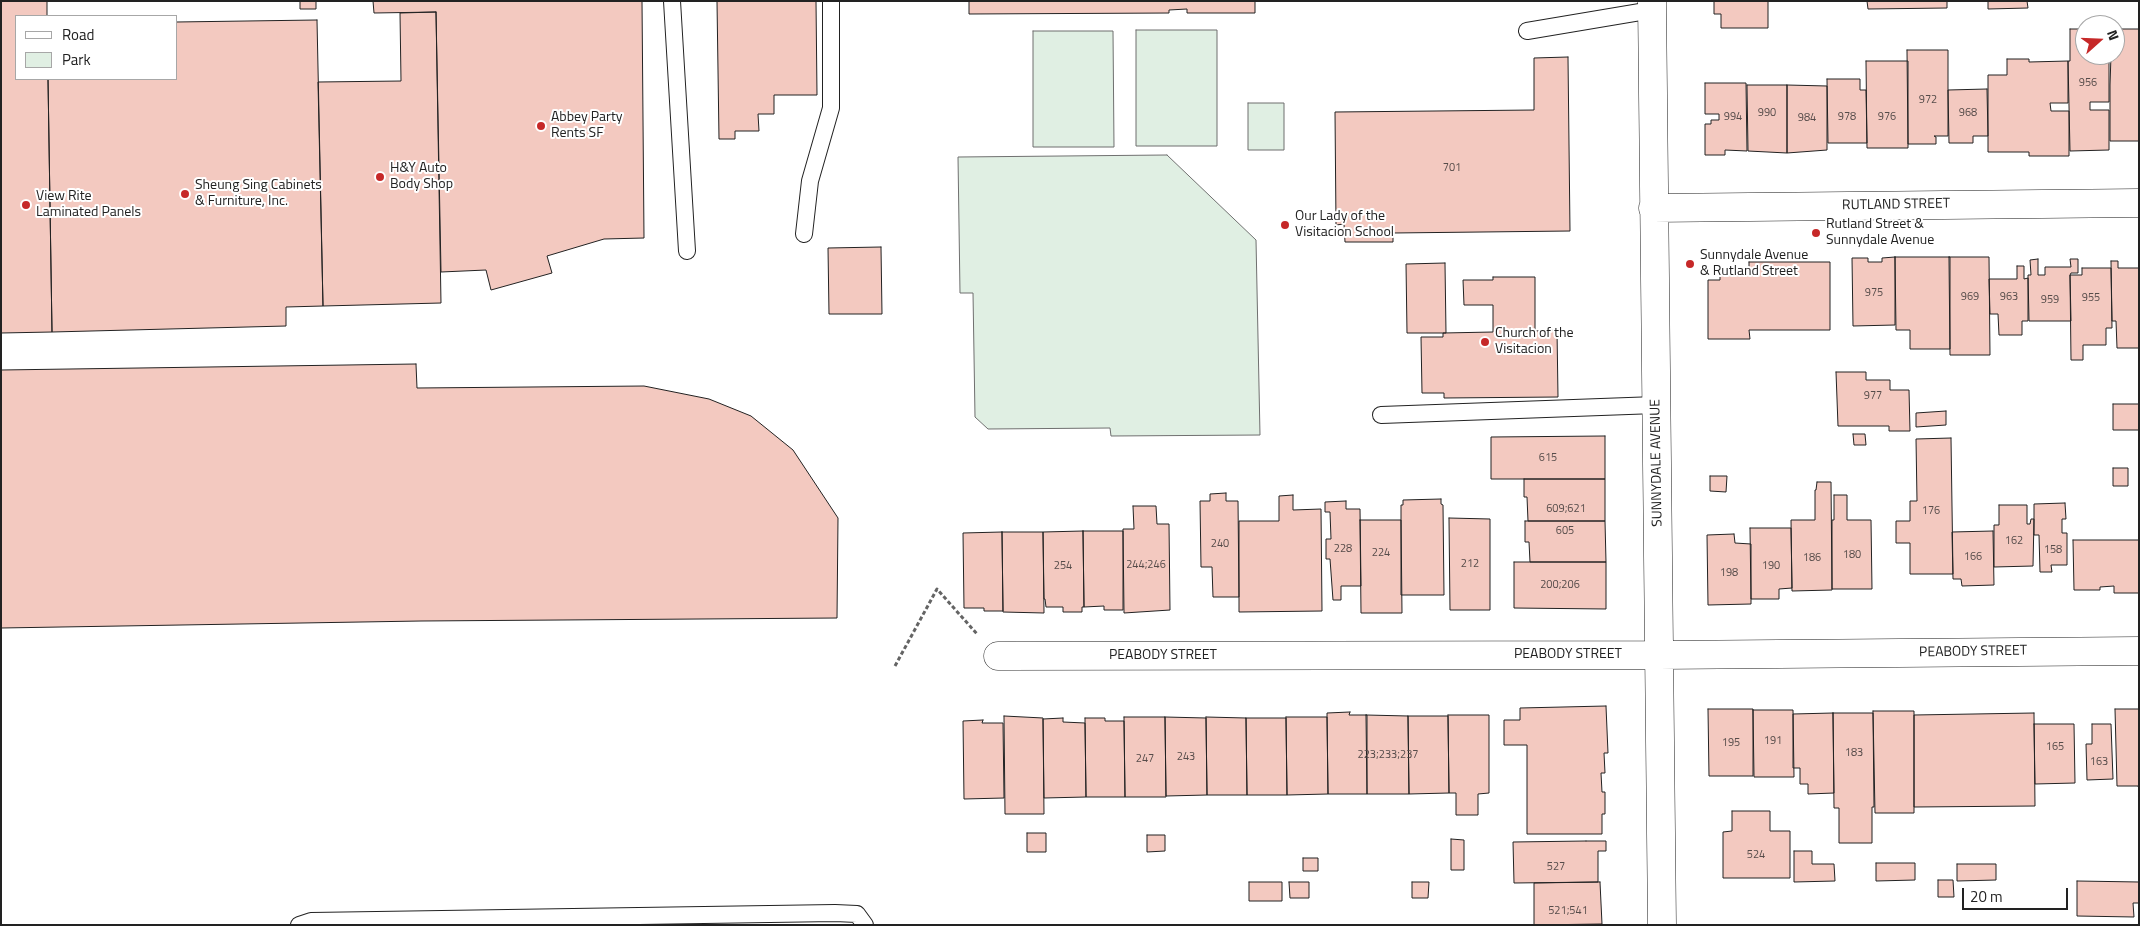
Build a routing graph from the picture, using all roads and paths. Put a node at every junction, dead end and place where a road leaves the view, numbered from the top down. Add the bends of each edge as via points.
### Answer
1 (672, 1) edge
2 (831, 1) edge
3 (1652, 6) edge
4 (1527, 31) dead end
5 (2139, 203) edge
6 (1653, 208) junction
7 (804, 234) dead end
8 (687, 250) dead end
9 (1656, 406) junction
10 (1381, 415) dead end
11 (2139, 651) edge
12 (1659, 655) junction
13 (998, 656) joint
14 (895, 666) dead end
15 (299, 925) edge
16 (865, 925) edge
17 (1662, 925) edge

1 - 8 lane
2 - 7 lane via 832,108 810,182
3 - 4 lane
3 - 6 street, SUNNYDALE AVENUE
5 - 6 street, RUTLAND STREET
6 - 9 street, SUNNYDALE AVENUE
9 - 10 lane
9 - 12 street, SUNNYDALE AVENUE
11 - 12 street, PEABODY STREET
12 - 13 street, PEABODY STREET
12 - 17 street, SUNNYDALE AVENUE
13 - 14 path via 937,589
15 - 16 lane via 311,921 835,913 857,914

